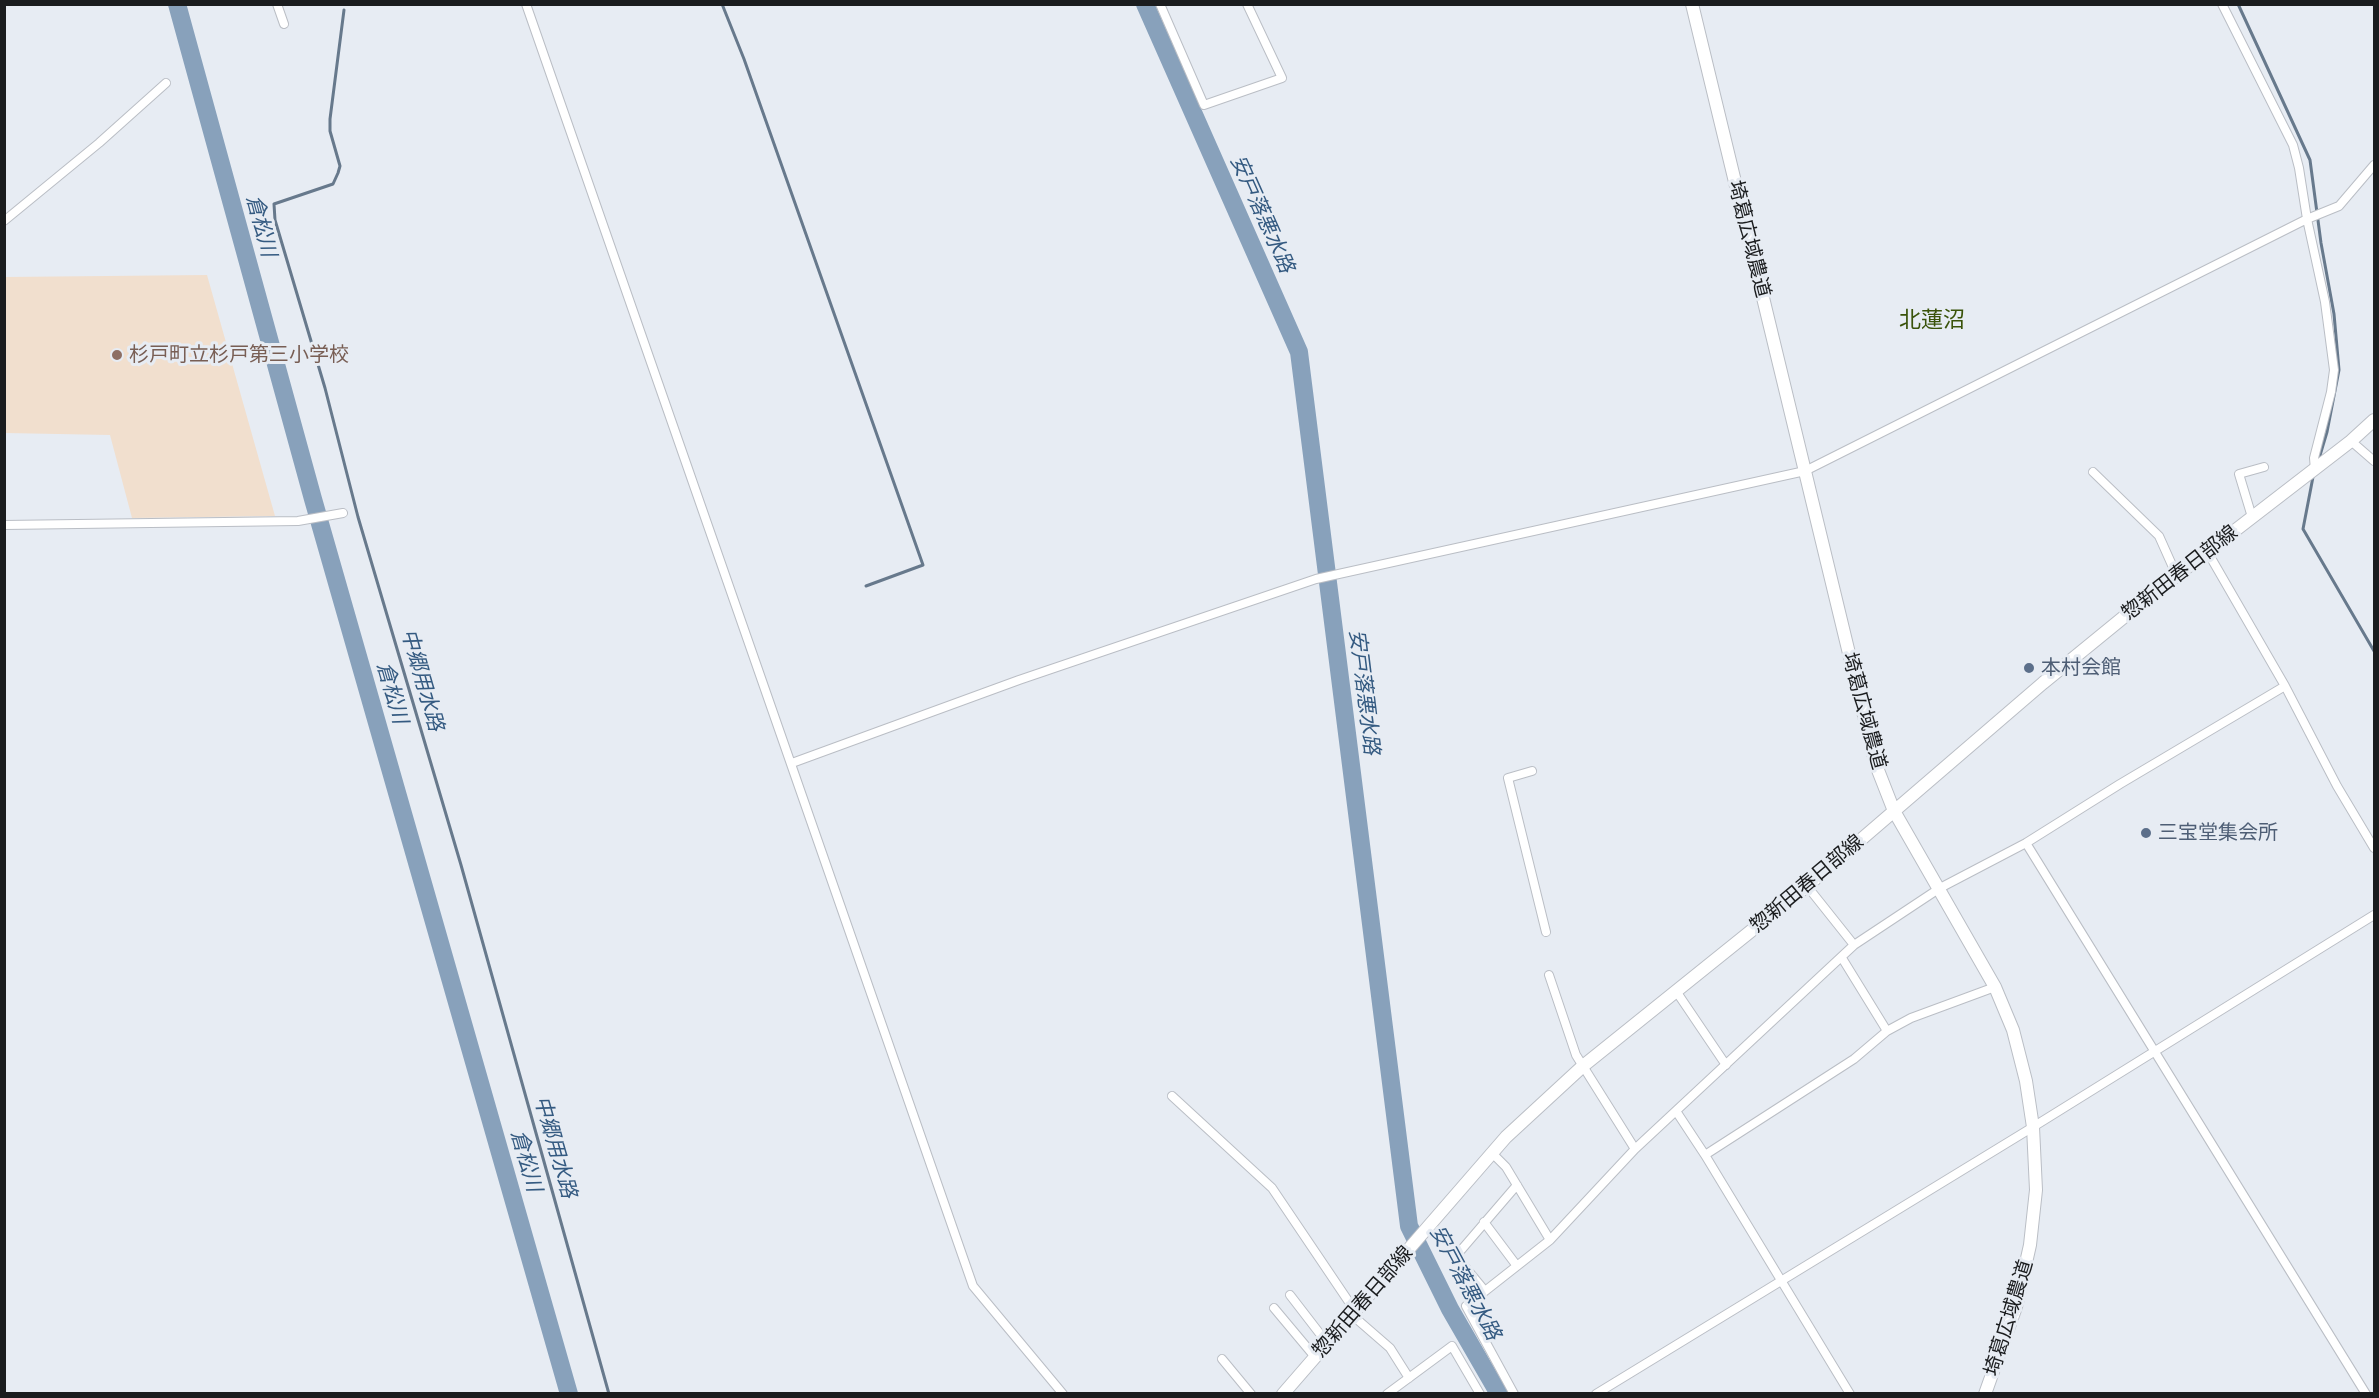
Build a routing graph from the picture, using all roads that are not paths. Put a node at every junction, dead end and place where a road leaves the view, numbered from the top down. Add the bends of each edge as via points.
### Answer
1 (277, 4) edge
2 (526, 4) edge
3 (1160, 4) edge
4 (1247, 4) edge
5 (1692, 4) edge
6 (2223, 4) edge
7 (284, 24) dead end
8 (166, 83) dead end
9 (2374, 165) edge
10 (2307, 219) junction
11 (4, 221) edge
12 (2374, 420) edge
13 (2351, 441) junction
14 (2374, 461) edge
15 (2264, 467) dead end
16 (2318, 467) junction
17 (1804, 471) junction
18 (2093, 472) dead end
19 (343, 513) dead end
20 (2252, 517) junction
21 (4, 525) edge
22 (2207, 551) junction
23 (2176, 574) junction
24 (2285, 686) junction
25 (792, 763) junction
26 (1532, 771) dead end
27 (1894, 811) junction
28 (2026, 843) junction
29 (2374, 848) edge
30 (1807, 886) junction
31 (1940, 888) junction
32 (2374, 915) edge
33 (1546, 932) dead end
34 (1854, 945) junction
35 (1842, 958) junction
36 (1549, 975) dead end
37 (1995, 987) junction
38 (1676, 991) junction
39 (1887, 1031) junction
40 (2155, 1051) junction
41 (1726, 1065) junction
42 (1583, 1066) junction
43 (1172, 1096) dead end
44 (1676, 1111) junction
45 (2033, 1127) junction
46 (1635, 1149) junction
47 (1493, 1154) junction
48 (1705, 1155) junction
49 (1517, 1185) junction
50 (1484, 1222) junction
51 (1550, 1240) junction
52 (1517, 1266) junction
53 (1781, 1281) junction
54 (1485, 1291) junction
55 (1290, 1295) dead end
56 (1274, 1308) dead end
57 (1354, 1313) junction
58 (1327, 1343) junction
59 (1315, 1357) junction
60 (1222, 1359) dead end
61 (1408, 1378) junction
62 (1063, 1394) edge
63 (1251, 1394) edge
64 (1283, 1394) edge
65 (1387, 1394) edge
66 (1480, 1394) edge
67 (1514, 1394) edge
68 (1596, 1394) edge
69 (1850, 1394) edge
70 (1985, 1394) edge
71 (2366, 1394) edge

1 - 7 street
2 - 25 street
3 - 4 street via 1204,105 1282,78
5 - 17 main road, 埼葛広域農道
6 - 10 street via 2293,145
8 - 11 street
9 - 10 street via 2339,206
10 - 16 street via 2334,370 2314,458
10 - 17 street
12 - 13 main road, 惣新田春日部線
13 - 14 street
13 - 16 main road, 惣新田春日部線
15 - 20 street via 2240,474
16 - 20 main road, 惣新田春日部線
17 - 25 street via 1316,579 1018,680
17 - 27 main road, 埼葛広域農道 via 1876,765
18 - 23 street via 2159,536
19 - 21 street via 298,521
20 - 22 main road, 惣新田春日部線
22 - 23 main road, 惣新田春日部線
22 - 24 street
23 - 27 main road, 惣新田春日部線
24 - 28 street
24 - 29 street
25 - 62 street via 973,1286
26 - 33 street via 1508,778
27 - 30 main road, 惣新田春日部線
27 - 31 main road, 埼葛広域農道
28 - 31 street
28 - 40 street
30 - 34 street
30 - 38 main road, 惣新田春日部線
31 - 34 street
31 - 37 main road, 埼葛広域農道
32 - 40 street
34 - 35 street
35 - 39 street
35 - 41 street
36 - 42 street
37 - 39 street
37 - 45 main road, 埼葛広域農道 via 2016,1040
38 - 41 street
38 - 42 main road, 惣新田春日部線
39 - 48 street via 1854,1059
40 - 45 street
40 - 71 street
41 - 44 street
42 - 46 street
42 - 47 main road, 惣新田春日部線 via 1506,1137
43 - 57 street via 1272,1188
44 - 46 street
44 - 48 street
45 - 53 street
45 - 70 main road, 埼葛広域農道 via 2036,1191 2030,1245 2016,1307
46 - 51 street
47 - 49 street
47 - 57 main road, 惣新田春日部線
48 - 53 street
49 - 50 street
49 - 51 street
50 - 52 street
50 - 54 street via 1456,1256
51 - 52 street
52 - 54 street
53 - 68 street
53 - 69 street
54 - 67 street via 1466,1306
55 - 58 street
56 - 59 street
57 - 58 main road, 惣新田春日部線
57 - 61 street via 1390,1348
58 - 59 main road, 惣新田春日部線
59 - 64 main road, 惣新田春日部線
60 - 63 street
61 - 65 street
61 - 66 street via 1452,1346

